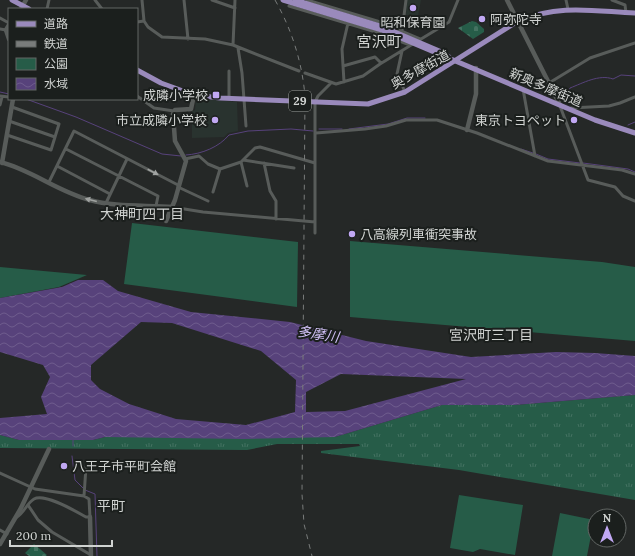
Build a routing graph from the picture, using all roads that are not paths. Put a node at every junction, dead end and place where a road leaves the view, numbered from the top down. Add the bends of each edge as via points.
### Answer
1 (12, 0) edge
2 (26, 0) edge
3 (95, 0) edge
4 (142, 0) edge
5 (184, 0) edge
6 (212, 0) edge
7 (235, 0) edge
8 (283, 0) edge
9 (295, 0) edge
10 (307, 0) edge
11 (406, 0) edge
12 (458, 0) edge
13 (507, 0) edge
14 (566, 0) edge
15 (612, 0) edge
16 (289, 6) dead end
17 (22, 7) edge
18 (327, 7) junction
19 (101, 8) edge
20 (235, 8) junction
21 (568, 9) junction
22 (626, 13) junction
23 (635, 13) edge
24 (324, 15) junction
25 (144, 21) junction
26 (138, 22) edge
27 (518, 22) junction
28 (348, 23) junction
29 (8, 26) edge
30 (0, 29) edge
31 (6, 30) junction
32 (402, 31) junction
33 (8, 36) edge
34 (188, 39) junction
35 (419, 39) junction
36 (635, 43) edge
37 (232, 45) junction
38 (411, 45) junction
39 (238, 48) junction
40 (402, 51) junction
41 (449, 58) junction
42 (458, 61) junction
43 (381, 63) junction
44 (343, 66) junction
45 (476, 68) junction
46 (138, 71) edge
47 (229, 71) dead end
48 (300, 71) dead end
49 (305, 73) dead end
50 (344, 82) junction
51 (331, 83) junction
52 (549, 83) junction
53 (522, 89) junction
54 (405, 92) junction
55 (194, 95) junction
56 (1, 96) edge
57 (138, 97) edge
58 (635, 97) edge
59 (229, 98) junction
60 (244, 98) junction
61 (13, 100) edge
62 (315, 102) junction
63 (0, 105) edge
64 (560, 105) junction
65 (12, 107) junction
66 (569, 109) junction
67 (174, 111) junction
68 (9, 121) junction
69 (246, 126) dead end
70 (468, 129) junction
71 (316, 133) junction
72 (635, 133) edge
73 (7, 135) junction
74 (55, 137) junction
75 (66, 149) junction
76 (535, 155) junction
77 (184, 157) junction
78 (128, 159) junction
79 (242, 161) junction
80 (1, 162) edge
81 (264, 163) junction
82 (315, 163) junction
83 (582, 164) junction
84 (57, 166) junction
85 (294, 168) dead end
86 (220, 169) junction
87 (635, 174) edge
88 (119, 176) junction
89 (48, 182) junction
90 (178, 186) junction
91 (247, 186) dead end
92 (213, 192) dead end
93 (110, 194) junction
94 (208, 201) dead end
95 (635, 201) edge
96 (106, 203) junction
97 (156, 206) junction
98 (172, 207) junction
99 (276, 219) junction
100 (166, 221) dead end
101 (315, 222) junction
102 (315, 233) dead end
103 (49, 449) dead end
104 (85, 467) dead end
105 (0, 473) edge
106 (30, 488) junction
107 (85, 495) junction
108 (28, 505) junction
109 (16, 517) junction
110 (90, 517) junction
111 (0, 530) edge
112 (7, 534) junction
113 (0, 544) edge
114 (91, 556) edge

1 - 17 main road
2 - 17 main road
3 - 19 street
4 - 25 street
5 - 34 street
6 - 20 street
7 - 20 street
8 - 41 main road, 新奥多摩街道 via 382,30
9 - 41 main road, 新奥多摩街道 via 383,27 444,53
10 - 18 street
11 - 32 street
12 - 35 street via 449,22
13 - 27 main road
14 - 21 street
15 - 22 street via 625,5
16 - 24 street
18 - 24 street
18 - 32 street
20 - 37 street
21 - 22 main road, 奥多摩街道 / 29
21 - 27 main road, 奥多摩街道 / 29 via 537,14
22 - 23 main road, 奥多摩街道 / 29
24 - 28 street
25 - 26 street
25 - 34 street via 162,37
27 - 42 main road, 奥多摩街道 / 29
27 - 52 main road
28 - 38 street
28 - 44 street via 342,49
29 - 31 main road
30 - 31 street
31 - 33 main road
32 - 35 street
34 - 37 street via 205,39
35 - 38 street
36 - 52 street via 590,58
37 - 39 street
38 - 40 street
39 - 48 street
39 - 60 street
40 - 43 street
40 - 54 street via 396,74
41 - 42 main road, 新奥多摩街道
42 - 45 main road, 新奥多摩街道
42 - 54 main road, 奥多摩街道 / 29
43 - 44 street via 375,57
43 - 50 street via 363,76
44 - 50 street
45 - 53 main road, 新奥多摩街道
45 - 70 main road via 476,94
46 - 55 main road, 奥多摩街道 / 29 via 161,83
47 - 59 street
49 - 51 street
50 - 51 street
51 - 62 street
52 - 64 main road
53 - 64 main road, 新奥多摩街道
53 - 76 street
54 - 62 main road, 奥多摩街道 / 29 via 368,104
55 - 59 main road, 奥多摩街道 / 29
55 - 67 main road via 191,109
56 - 63 street
57 - 67 street via 154,108
58 - 66 street via 609,106
59 - 60 main road, 奥多摩街道 / 29
60 - 62 main road, 奥多摩街道 / 29
60 - 69 street
61 - 65 main road
62 - 71 street
64 - 66 main road, 新奥多摩街道
64 - 83 street
65 - 68 main road
65 - 74 street via 59,124
66 - 72 main road, 新奥多摩街道
67 - 77 main road via 175,141
68 - 73 main road
68 - 74 street
70 - 71 street via 437,120 406,120 365,130
70 - 76 street
71 - 82 street
73 - 74 street via 51,150
73 - 80 main road
75 - 78 street via 74,131
75 - 84 street
75 - 88 street
76 - 83 street via 548,161
77 - 86 street via 199,156 208,164
77 - 90 main road via 186,163
78 - 88 street
78 -> 90 street
79 - 81 street
79 - 82 street via 255,148 260,147
79 - 86 street
79 - 91 street
80 - 89 main road
81 - 85 street
81 - 99 street via 270,191 276,201
82 - 101 street
83 - 87 street
83 - 95 street via 588,180 615,187 623,196
84 - 89 street
84 - 93 street
86 - 92 street
88 - 93 street
88 - 97 street via 158,196
96 -> 89 main road via 90,200
90 - 94 street
90 - 98 main road
93 - 96 street
96 - 97 main road
97 - 98 main road
98 - 99 street
98 - 100 main road
99 - 101 street
101 - 102 street
103 - 106 main road
104 - 107 street
105 - 106 street
106 - 107 street
106 - 109 main road
107 - 110 street via 89,499
108 - 109 street
108 - 110 street via 32,500 43,498
108 - 114 street via 42,524
109 - 112 main road
110 - 114 main road
111 - 112 street
112 - 113 main road

